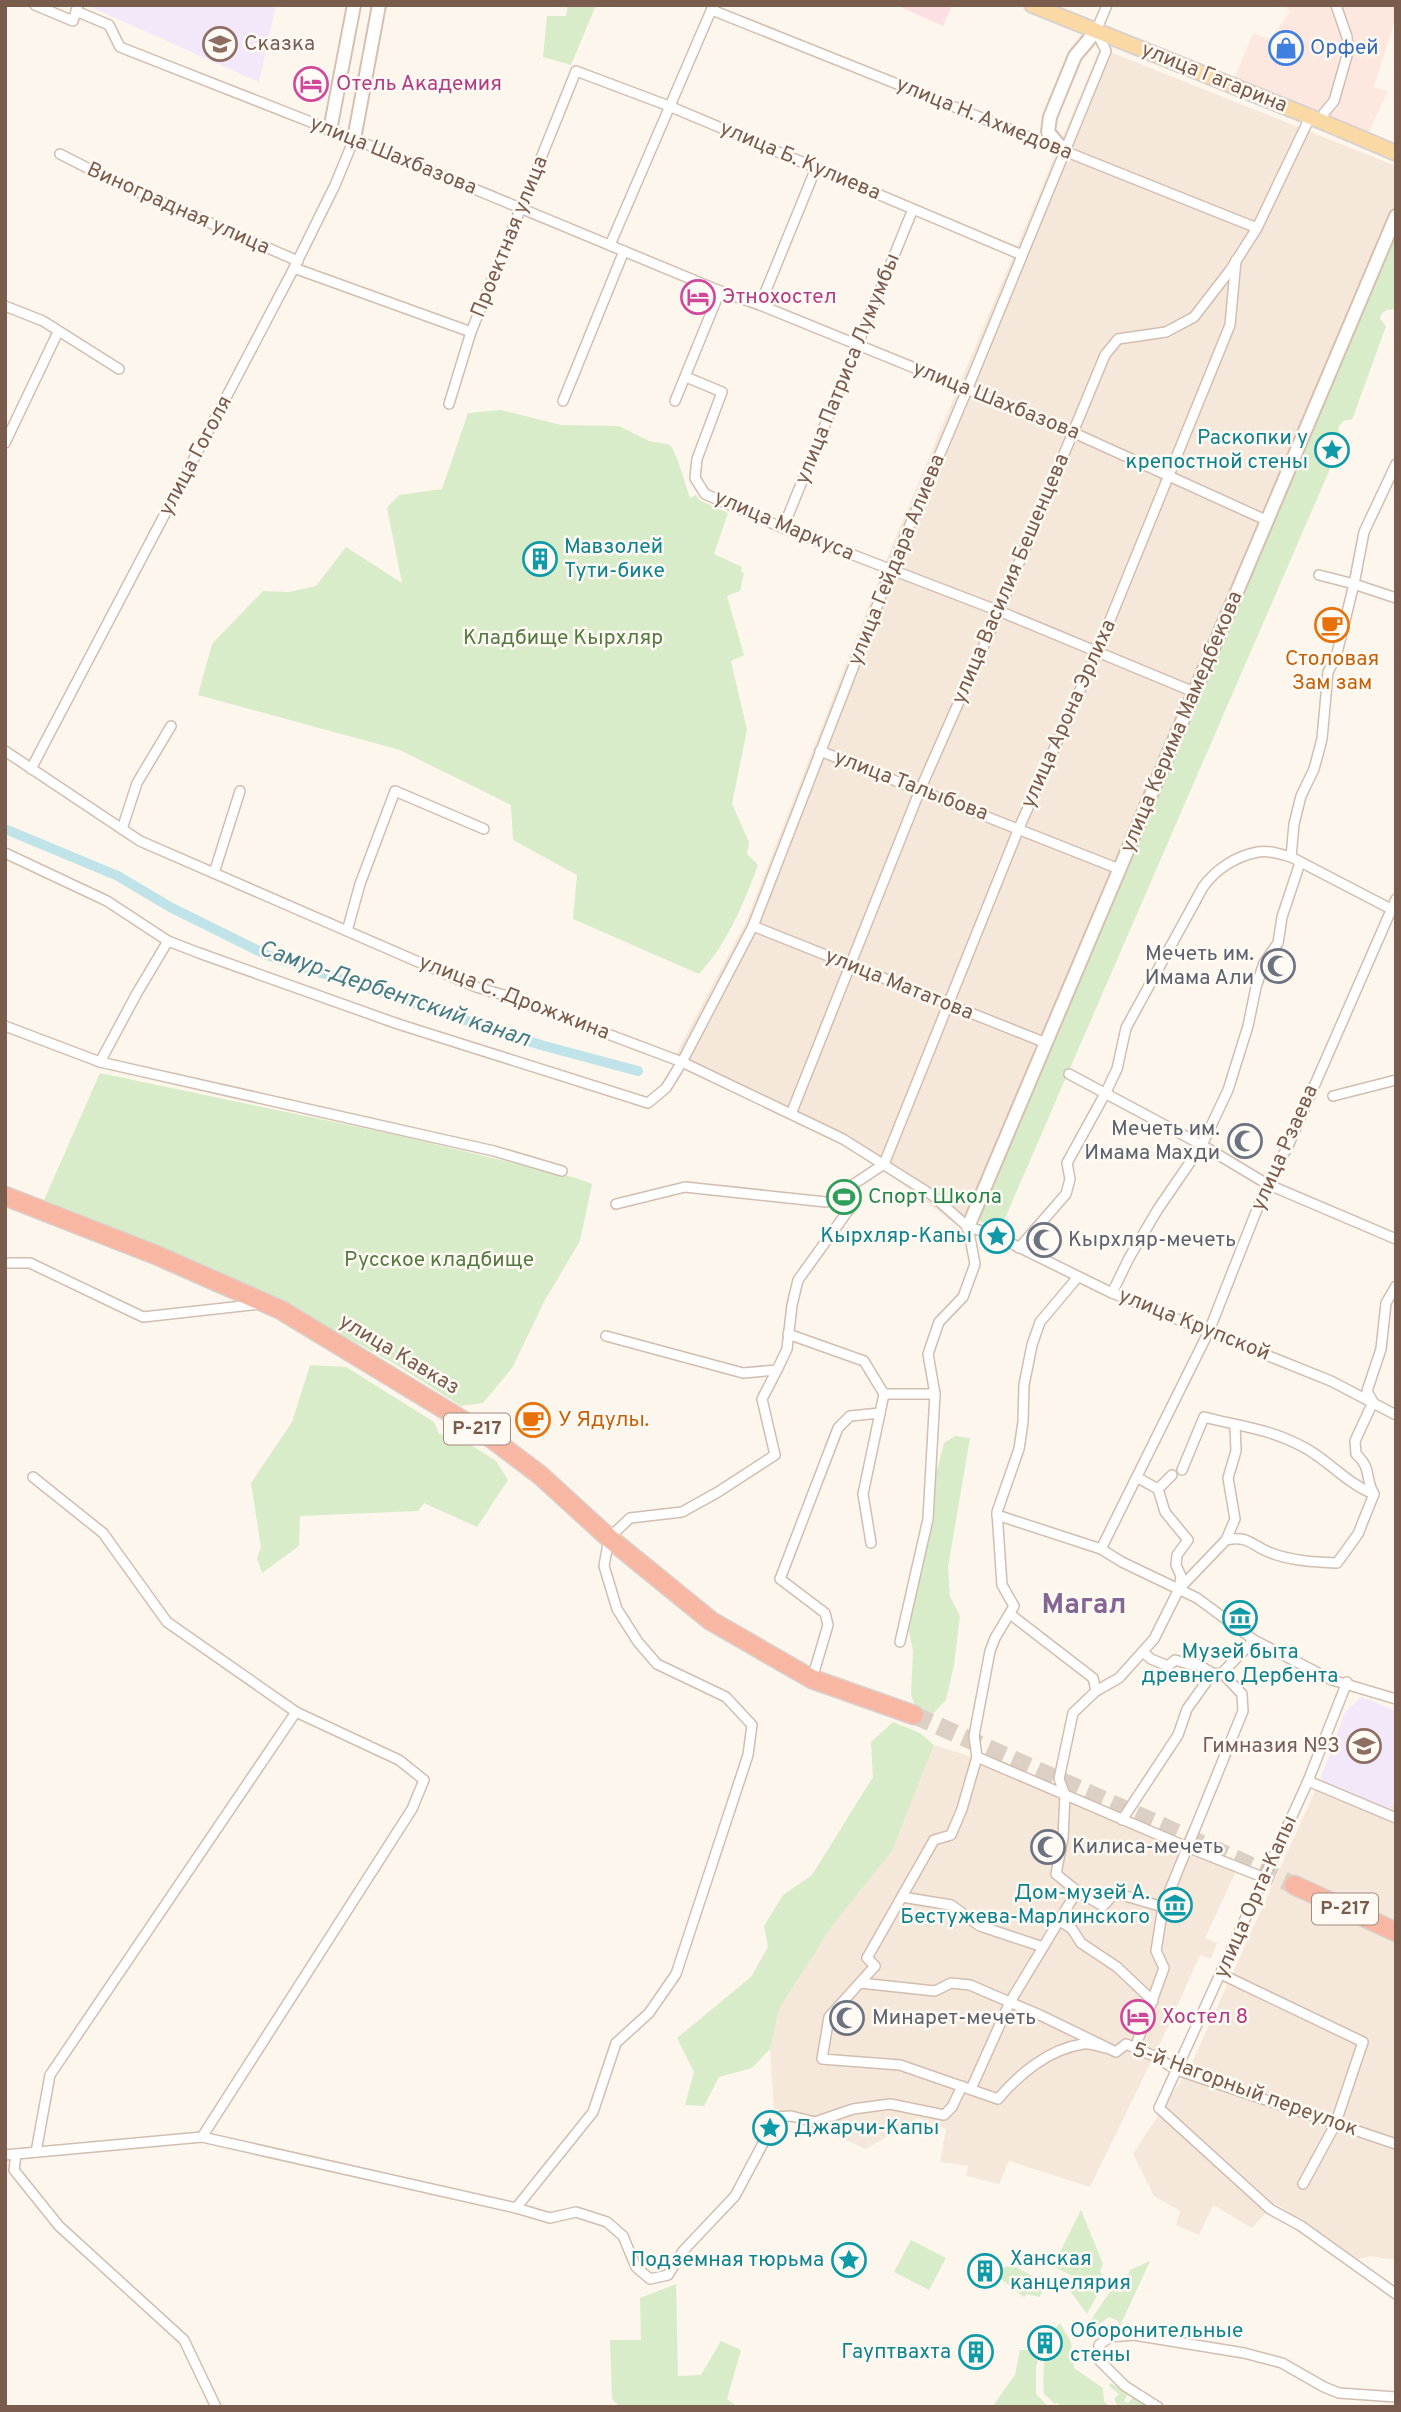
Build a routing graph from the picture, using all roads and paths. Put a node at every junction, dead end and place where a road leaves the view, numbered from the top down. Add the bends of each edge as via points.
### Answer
1 (35, 5) edge
2 (355, 5) edge
3 (379, 5) edge
4 (1034, 5) edge
5 (1107, 5) edge
6 (1336, 5) edge
7 (713, 8) edge
8 (76, 13) edge
9 (1097, 30) junction
10 (576, 71) joint
11 (669, 106) junction
12 (1317, 118) junction
13 (330, 130) junction
14 (354, 139) junction
15 (1064, 151) junction
16 (1396, 152) edge
17 (60, 154) dead end
18 (816, 168) junction
19 (522, 209) junction
20 (913, 209) junction
21 (1396, 216) edge
22 (1257, 228) junction
23 (610, 245) junction
24 (624, 251) junction
25 (1022, 255) junction
26 (1236, 260) junction
27 (296, 264) junction
28 (720, 291) junction
29 (760, 305) junction
30 (5, 306) edge
31 (58, 332) junction
32 (471, 332) junction
33 (858, 345) junction
34 (118, 369) dead end
35 (686, 377) junction
36 (967, 390) junction
37 (563, 401) dead end
38 (675, 401) dead end
39 (449, 404) dead end
40 (1072, 432) junction
41 (5, 443) edge
42 (1396, 464) edge
43 (1170, 476) junction
44 (1268, 521) junction
45 (783, 528) junction
46 (891, 570) junction
47 (1319, 575) dead end
48 (1354, 584) junction
49 (1396, 598) edge
50 (999, 611) junction
51 (1097, 652) junction
52 (1194, 692) junction
53 (171, 726) dead end
54 (5, 751) edge
55 (820, 751) junction
56 (31, 769) junction
57 (920, 790) junction
58 (240, 791) dead end
59 (1018, 828) junction
60 (122, 829) junction
61 (484, 829) dead end
62 (5, 853) edge
63 (1291, 857) junction
64 (1300, 863) junction
65 (1119, 869) junction
66 (214, 873) junction
67 (1396, 899) edge
68 (1391, 909) junction
69 (753, 926) junction
70 (347, 931) junction
71 (168, 941) junction
72 (849, 964) junction
73 (948, 1004) junction
74 (5, 1027) edge
75 (1046, 1044) junction
76 (100, 1062) junction
77 (682, 1062) junction
78 (1069, 1074) dead end
79 (1396, 1080) edge
80 (1314, 1086) junction
81 (1107, 1092) junction
82 (791, 1114) junction
83 (1202, 1144) junction
84 (884, 1164) junction
85 (562, 1171) dead end
86 (854, 1184) junction
87 (1267, 1184) junction
88 (5, 1196) edge
89 (616, 1204) dead end
90 (968, 1227) junction
91 (992, 1234) joint
92 (1396, 1239) edge
93 (1019, 1248) junction
94 (5, 1263) edge
95 (1077, 1278) junction
96 (1396, 1286) edge
97 (1112, 1293) junction
98 (266, 1304) junction
99 (1209, 1331) junction
100 (788, 1334) junction
101 (606, 1336) dead end
102 (778, 1370) junction
103 (884, 1394) junction
104 (935, 1394) junction
105 (1373, 1402) junction
106 (880, 1413) junction
107 (1396, 1415) edge
108 (1235, 1426) junction
109 (1182, 1470) dead end
110 (1172, 1475) dead end
111 (33, 1477) dead end
112 (1138, 1478) junction
113 (1158, 1489) junction
114 (1374, 1494) junction
115 (997, 1516) junction
116 (609, 1538) junction
117 (1226, 1540) junction
118 (871, 1543) dead end
119 (1101, 1549) junction
120 (1179, 1589) junction
121 (1010, 1614) junction
122 (1254, 1640) junction
123 (900, 1642) dead end
124 (1143, 1652) junction
125 (1218, 1673) junction
126 (811, 1679) junction
127 (1347, 1682) junction
128 (1096, 1691) junction
129 (1396, 1699) edge
130 (296, 1712) junction
131 (914, 1715) tunnel mouth
132 (977, 1757) junction
133 (1308, 1781) junction
134 (1065, 1795) junction
135 (1396, 1818) edge
136 (1122, 1820) junction
137 (1187, 1847) junction
138 (1265, 1878) junction
139 (1294, 1885) tunnel mouth
140 (1077, 1891) junction
141 (902, 1897) junction
142 (1163, 1907) junction
143 (1059, 1920) junction
144 (1396, 1932) edge
145 (1043, 1947) junction
146 (1221, 1974) junction
147 (860, 1983) junction
148 (1153, 2001) junction
149 (1010, 2002) junction
150 (1105, 2048) junction
151 (1135, 2049) junction
152 (1177, 2070) junction
153 (966, 2088) junction
154 (1335, 2125) junction
155 (202, 2137) junction
156 (1396, 2144) edge
157 (36, 2152) junction
158 (16, 2154) junction
159 (5, 2155) edge
160 (1303, 2184) dead end
161 (516, 2208) junction
162 (1396, 2294) edge
163 (1396, 2397) edge
164 (216, 2407) edge
165 (1158, 2407) edge

1 - 8 street, улица Шахбазова
2 - 13 street
3 - 14 street
4 - 9 main road, улица Гагарина
5 - 9 street
6 - 12 street, улица Василия Бешенцева via 1348,52 1334,101
7 - 11 street
7 - 15 street, улица Н. Ахмедова
8 - 13 street, улица Шахбазова via 109,25 120,47
9 - 12 main road, улица Гагарина
9 - 15 street, улица Гейдара Алиева via 1106,51
9 - 15 street via 1075,56 1050,117 1048,132
10 - 11 street, улица Б. Кулиева
10 - 19 street, Проектная улица
11 - 18 street, улица Б. Кулиева
11 - 23 street
12 - 16 main road, улица Гагарина
12 - 22 street, улица Василия Бешенцева
13 - 14 street, улица Шахбазова
14 - 19 street, улица Шахбазова
14 - 27 street, улица Гоголя
15 - 22 street, улица Н. Ахмедова
15 - 25 street, улица Гейдара Алиева
17 - 27 street, Виноградная улица
18 - 20 street, улица Б. Кулиева
18 - 29 street
19 - 23 street, улица Шахбазова
19 - 32 street, Проектная улица
20 - 25 street, улица Б. Кулиева
20 - 33 street, улица Патриса Лумумбы
21 - 44 street, улица Керима Мамедбекова
22 - 26 street, улица Василия Бешенцева
23 - 24 street, улица Шахбазова
24 - 28 street, улица Шахбазова
24 - 37 street
25 - 36 street, улица Гейдара Алиева
26 - 40 street, улица Василия Бешенцева via 1194,317 1166,332 1118,339 1105,355
26 - 43 street, улица Арона Эрлиха via 1230,324
27 - 32 street, Виноградная улица
27 - 56 street, улица Гоголя
28 - 29 street, улица Шахбазова
28 - 35 street
29 - 33 street, улица Шахбазова
30 - 31 street
31 - 34 street
31 - 41 street
32 - 39 street, Проектная улица
33 - 36 street, улица Шахбазова
33 - 45 street, улица Патриса Лумумбы
35 - 38 street
35 - 45 street, улица Маркуса via 722,392 697,462 695,478 705,494
36 - 40 street, улица Шахбазова
36 - 46 street, улица Гейдара Алиева
40 - 43 street, улица Шахбазова
40 - 50 street, улица Василия Бешенцева
42 - 48 street via 1364,532
43 - 44 street, улица Шахбазова
43 - 51 street, улица Арона Эрлиха
44 - 52 street, улица Керима Мамедбекова
45 - 46 street, улица Маркуса
46 - 50 street, улица Маркуса
46 - 55 street, улица Гейдара Алиева
47 - 48 street
48 - 49 street
48 - 63 street via 1328,672 1322,739 1301,796
50 - 51 street, улица Маркуса
50 - 57 street, улица Василия Бешенцева
51 - 52 street, улица Маркуса
51 - 59 street, улица Арона Эрлиха
52 - 65 street, улица Керима Мамедбекова
53 - 60 street via 137,783
54 - 56 street, улица С. Дрожжина
55 - 57 street, улица Талыбова
55 - 69 street, улица Гейдара Алиева
56 - 60 street, улица С. Дрожжина
57 - 59 street, улица Талыбова
57 - 72 street, улица Василия Бешенцева
58 - 66 street
59 - 65 street, улица Талыбова
59 - 73 street, улица Арона Эрлиха
60 - 66 street, улица С. Дрожжина
61 - 70 street via 395,791
62 - 71 street via 107,901
63 - 64 street
63 - 81 street via 1260,851 1214,872 1126,1028
64 - 68 street
64 - 83 street via 1278,943 1264,963 1256,987 1228,1090
65 - 75 street, улица Керима Мамедбекова
66 - 70 street, улица С. Дрожжина
67 - 68 street, улица Рзаева
68 - 80 street, улица Рзаева
69 - 72 street, улица Мататова
69 - 77 street, улица Гейдара Алиева
70 - 77 street, улица С. Дрожжина via 476,986
71 - 76 street
71 - 77 street, улица Гейдара Алиева via 398,1024 648,1103 666,1088
72 - 73 street, улица Мататова
72 - 82 street, улица Василия Бешенцева
73 - 75 street, улица Мататова
73 - 84 street, улица Арона Эрлиха
74 - 76 street
75 - 90 street, улица Керима Мамедбекова
76 - 85 street via 494,1151
77 - 82 street, улица С. Дрожжина
78 - 81 street
79 - 80 street via 1329,1093
80 - 87 street, улица Рзаева
81 - 83 street
81 - 93 street via 1067,1163 1070,1179 1066,1194
82 - 84 street, улица С. Дрожжина
83 - 87 street
83 - 97 street via 1158,1209
84 - 86 street
84 - 90 street, улица С. Дрожжина via 932,1195
86 - 89 street via 845,1197 826,1202 685,1187
86 - 100 street via 850,1208 798,1280
87 - 92 street
87 - 99 street, улица Рзаева
88 - 98 highway, улица Кавказ / Р-217
90 - 91 street, улица С. Дрожжина
90 - 104 street via 975,1264 963,1297 939,1322 928,1354
91 - 93 street, улица Крупской
93 - 95 street, улица Крупской
94 - 98 street via 30,1263 143,1317
95 - 97 street, улица Крупской
95 - 115 street via 1040,1322 1024,1385 1019,1449
96 - 105 street via 1386,1303 1381,1349 1367,1391
97 - 99 street, улица Крупской
98 - 116 highway, улица Кавказ / Р-217 via 487,1435 540,1475
99 - 105 street, улица Крупской
99 - 112 street, улица Рзаева
100 - 102 street
100 - 103 street via 864,1361
101 - 102 street via 743,1373
102 - 116 street via 762,1399 775,1455 682,1512 630,1518
103 - 104 street
103 - 106 street
104 - 123 street via 928,1519
105 - 107 street, улица Крупской
105 - 114 street via 1355,1441 1356,1454 1367,1464
106 - 118 street via 863,1494
106 - 126 street via 850,1416 838,1428 780,1579 825,1613 828,1625
108 - 109 street via 1204,1417
108 - 114 street via 1284,1437
108 - 117 street via 1236,1451 1228,1478 1234,1519
110 - 113 street
111 - 130 street via 103,1533 167,1622
112 - 113 street
112 - 119 street, улица Рзаева
113 - 120 street via 1165,1512 1188,1540 1177,1555
114 - 117 street via 1358,1534 1337,1563 1270,1553 1239,1537
115 - 119 street
115 - 121 street via 1003,1585 1014,1606
116 - 126 highway, улица Кавказ / Р-217 via 711,1620
116 - 161 street via 604,1566 617,1609 638,1642 657,1664 726,1698 752,1725 748,1755 676,1974 649,2013 616,2043 593,2112
117 - 120 street
119 - 120 street
120 - 122 street
120 - 124 street
121 - 128 street via 1093,1678
121 - 132 street via 995,1639 986,1668 974,1736
122 - 125 street
122 - 127 street via 1332,1680
124 - 125 street via 1163,1665 1175,1660
124 - 128 street via 1119,1678
125 - 136 street via 1187,1709 1178,1735
125 - 137 street via 1242,1694 1243,1711
126 - 131 highway, улица Кавказ / Р-217
127 - 129 street
127 - 133 street, улица Орта-Капы
128 - 134 street via 1073,1713 1059,1779
130 - 155 street via 399,1760 424,1780 412,1809
130 - 157 street via 50,2075
132 - 134 street
132 - 141 street via 951,1835 934,1840
133 - 135 street
133 - 138 street, улица Орта-Капы
134 - 136 street
134 - 140 street via 1056,1874
136 - 137 street
137 - 138 street
137 - 142 street
138 - 146 street, улица Орта-Капы
139 - 144 highway, Р-217
140 - 142 street via 1103,1906 1115,1893
140 - 143 street
141 - 145 street via 951,1905 980,1926
141 - 147 street via 867,1958 874,1966
142 - 148 street via 1156,1951 1164,1968
143 - 145 street
143 - 148 street
145 - 149 street
146 - 152 street, улица Орта-Капы
146 - 154 street via 1363,2042
147 - 149 street, 5-й Нагорный переулок via 935,1991 951,1983 970,1985
147 - 153 street via 829,2017 822,2059 900,2065
148 - 151 street
149 - 150 street, 5-й Нагорный переулок
149 - 153 street
150 - 151 street, 5-й Нагорный переулок via 1116,2052 1126,2044
150 - 153 street via 1085,2044 1043,2060 998,2099
151 - 152 street, 5-й Нагорный переулок
152 - 154 street, 5-й Нагорный переулок
152 - 162 street, улица Орта-Капы via 1159,2108 1270,2209 1301,2225
153 - 161 street via 944,2115 890,2104 853,2109 815,2122 777,2117 735,2196 683,2250 668,2275 650,2279 636,2267 623,2236 607,2222 576,2212 550,2218
154 - 156 street, 5-й Нагорный переулок
154 - 160 street
155 - 157 street
155 - 161 street
157 - 158 street
158 - 159 street
158 - 164 street via 14,2170 60,2226 184,2340
163 - 165 street via 1339,2393 1282,2363 1244,2353 1134,2335 1099,2345 1099,2360 1125,2386

